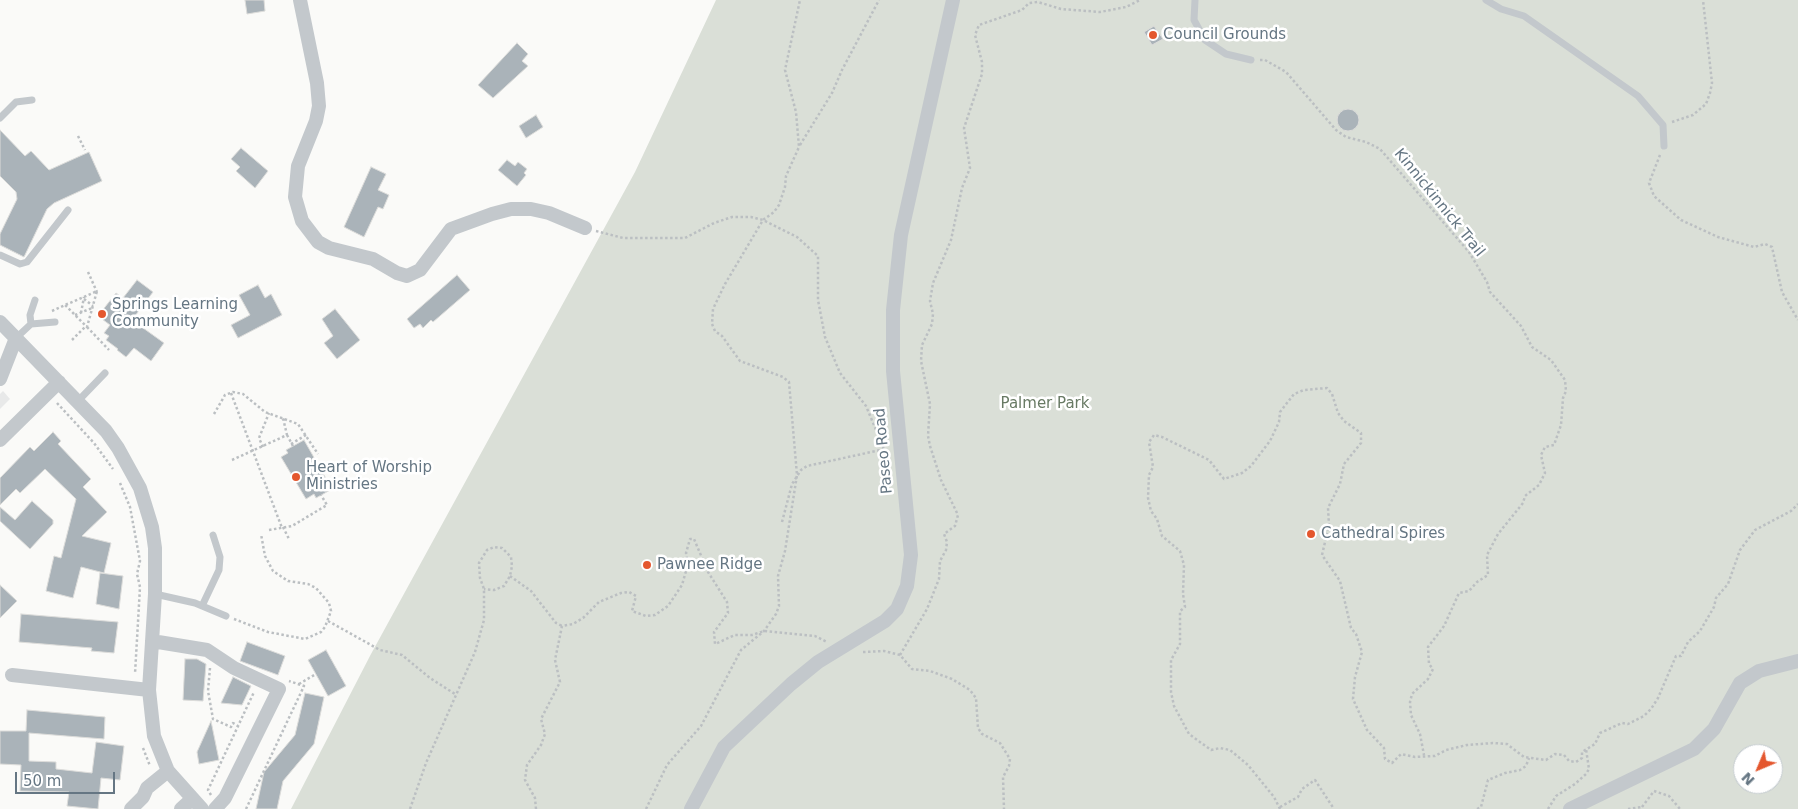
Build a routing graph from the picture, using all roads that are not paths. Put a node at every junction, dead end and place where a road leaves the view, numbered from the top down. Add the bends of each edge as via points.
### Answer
1 (300, 0) edge
2 (953, 0) edge
3 (1195, 0) edge
4 (1486, 0) edge
5 (1251, 60) road end
6 (32, 100) dead end
7 (0, 118) edge
8 (1664, 146) road end
9 (68, 210) dead end
10 (585, 228) road end
11 (0, 255) edge
12 (35, 300) dead end
13 (0, 322) edge
14 (55, 322) dead end
15 (30, 324) junction
16 (16, 338) junction
17 (105, 373) dead end
18 (0, 378) edge
19 (59, 382) junction
20 (78, 401) junction
21 (0, 440) edge
22 (213, 535) dead end
23 (155, 594) junction
24 (202, 606) junction
25 (226, 616) road end
26 (152, 642) junction
27 (1798, 661) edge
28 (12, 675) dead end
29 (149, 690) junction
30 (168, 771) junction
31 (192, 799) junction
32 (209, 806) edge
33 (130, 809) edge
34 (181, 809) edge
35 (691, 809) edge
36 (1570, 809) edge

1 - 10 street via 319,106 298,166 296,197 302,221 318,242 329,248 373,258 407,276 420,270 451,229 492,214 512,209 531,210 549,213
2 - 35 street, Paseo Road via 901,235 893,310 893,371 911,555 907,586 897,609 885,621 818,662 724,747
3 - 5 lane via 1194,20 1205,40 1226,54
4 - 8 lane via 1524,16 1638,96 1663,125
6 - 7 lane via 16,102
9 - 11 lane via 27,262 20,264
12 - 15 lane
13 - 16 street
14 - 15 lane
15 - 16 lane
16 - 18 street
16 - 19 street
17 - 20 lane
19 - 20 street
19 - 21 street
20 - 23 street via 114,442 140,488 153,534
22 - 24 lane via 220,557 220,570
23 - 24 lane
23 - 26 street
24 - 25 lane
26 - 29 street
26 - 32 street via 207,650 234,668 279,689 226,798
27 - 36 street via 1760,670 1740,683 1714,729 1694,749
28 - 29 street
29 - 30 street via 154,736
30 - 31 street
30 - 33 street via 147,788 143,797
31 - 32 street
31 - 34 street

